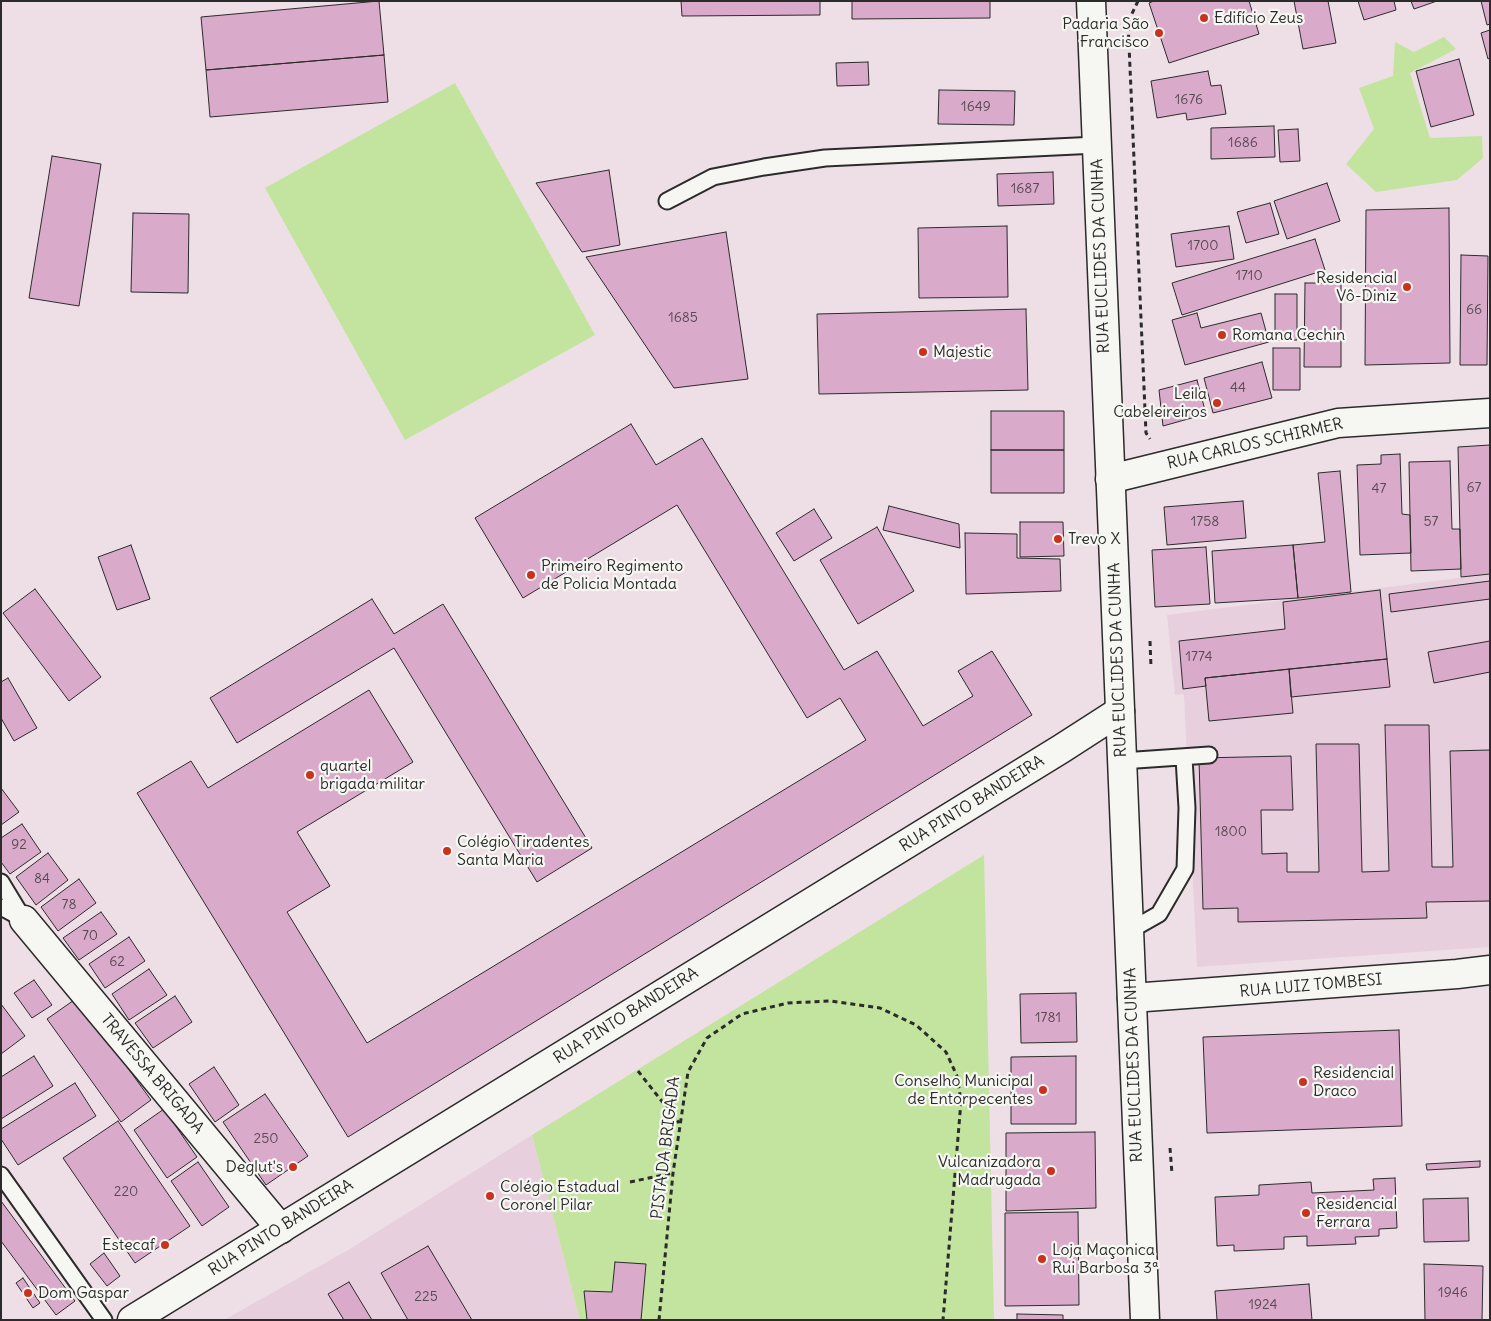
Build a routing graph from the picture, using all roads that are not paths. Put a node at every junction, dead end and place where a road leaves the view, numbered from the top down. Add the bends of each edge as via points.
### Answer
1 (1091, 1) edge
2 (1097, 145) junction
3 (667, 201) dead end
4 (1490, 413) edge
5 (1110, 479) junction
6 (1120, 711) junction
7 (1209, 756) dead end
8 (1184, 758) junction
9 (1122, 761) junction
10 (1, 882) edge
11 (13, 913) edge
12 (1129, 931) junction
13 (1490, 970) edge
14 (1132, 998) junction
15 (1, 1175) edge
16 (281, 1229) junction
17 (104, 1320) edge
18 (132, 1320) edge
19 (1145, 1320) edge

1 - 2 street, RUA EUCLIDES DA CUNHA
2 - 3 lane via 824,158 713,177
2 - 5 street, RUA EUCLIDES DA CUNHA
4 - 5 street, RUA CARLOS SCHIRMER via 1338,423
5 - 6 street, RUA EUCLIDES DA CUNHA
6 - 9 street, RUA EUCLIDES DA CUNHA
6 - 16 street, RUA PINTO BANDEIRA
7 - 8 lane
8 - 9 lane
8 - 12 lane via 1185,869 1160,914
9 - 12 street, RUA EUCLIDES DA CUNHA
10 - 11 lane
11 - 16 street, TRAVESSA BRIGADA
12 - 14 street, RUA EUCLIDES DA CUNHA
13 - 14 street, RUA LUIZ TOMBESI
14 - 19 street, RUA EUCLIDES DA CUNHA
15 - 17 lane
16 - 18 street, RUA PINTO BANDEIRA

